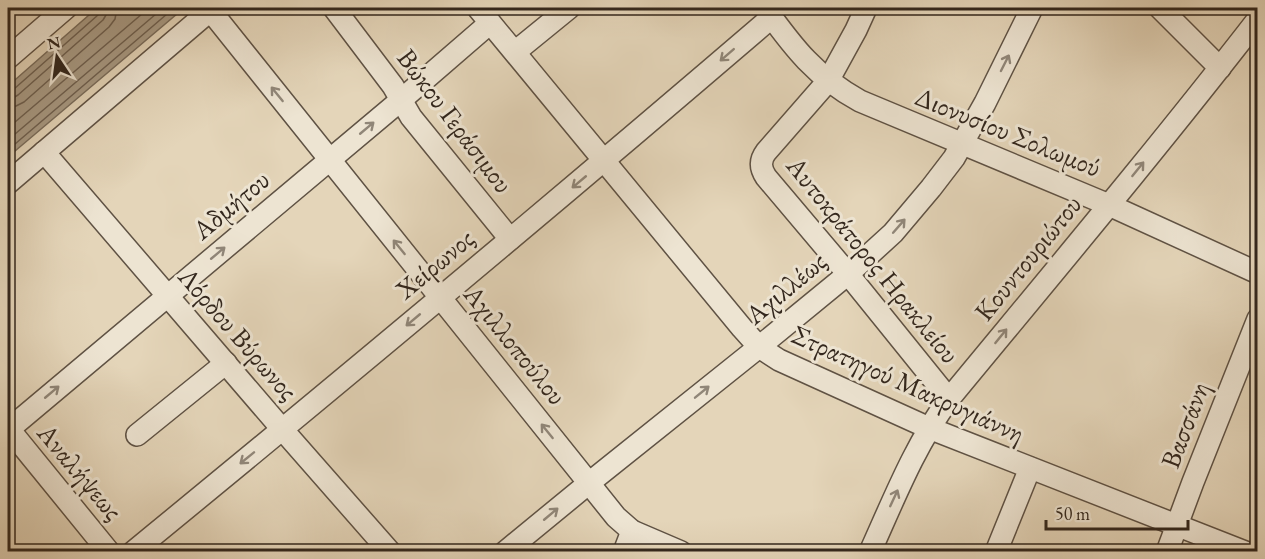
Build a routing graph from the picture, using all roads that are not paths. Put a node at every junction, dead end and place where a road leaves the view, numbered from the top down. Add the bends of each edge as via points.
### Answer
1 (66, 8) edge
2 (334, 8) edge
3 (569, 8) edge
4 (866, 8) edge
5 (1032, 8) edge
6 (1160, 8) edge
7 (212, 9) edge
8 (768, 12) edge
9 (484, 15) edge
10 (1253, 32) edge
11 (10, 52) edge
12 (515, 52) junction
13 (1220, 68) junction
14 (828, 81) junction
15 (400, 100) junction
16 (962, 144) junction
17 (44, 152) junction
18 (329, 159) junction
19 (604, 160) junction
20 (8, 183) edge
21 (1109, 205) junction
22 (510, 239) junction
23 (1257, 273) edge
24 (848, 274) junction
25 (167, 295) junction
26 (440, 298) junction
27 (1257, 320) edge
28 (759, 347) junction
29 (226, 363) junction
30 (949, 399) junction
31 (929, 428) junction
32 (8, 429) edge
33 (282, 429) junction
34 (137, 435) dead end
35 (1030, 468) junction
36 (589, 483) junction
37 (1177, 525) junction
38 (633, 531) junction
39 (110, 552) edge
40 (133, 552) edge
41 (390, 552) edge
42 (506, 552) edge
43 (624, 552) edge
44 (681, 552) edge
45 (870, 552) edge
46 (996, 552) edge
47 (1167, 552) edge
48 (1245, 552) edge

1 - 11 street
2 - 15 street, Βώκου Γεράσιμου
3 - 12 street
4 - 14 street, Αυτοκράτορος Ηρακλείου
16 -> 5 street, Αχιλλέως
6 - 13 street
7 - 17 street
18 -> 7 street, Αχιλλοπούλου
8 - 14 street, Διονυσίου Σολωμού
8 -> 19 street, Χείρωνος
9 - 12 street, Στρατηγού Μακρυγιάννη
9 - 15 street, Αδμήτου
10 - 13 street, Κουντουριώτου
12 - 19 street, Στρατηγού Μακρυγιάννη
21 -> 13 street, Κουντουριώτου
14 - 16 street, Διονυσίου Σολωμού via 860,101
14 - 24 street, Αυτοκράτορος Ηρακλείου via 769,148 761,163 766,177
18 -> 15 street, Αδμήτου
15 - 22 street, Βώκου Γεράσιμου
16 - 21 street, Διονυσίου Σολωμού
24 -> 16 street, Αχιλλέως via 893,233
17 - 20 street
17 - 25 street, Λόρδου Βύρωνος
25 -> 18 street, Αδμήτου
26 -> 18 street, Αχιλλοπούλου
19 -> 22 street, Χείρωνος
19 - 28 street, Στρατηγού Μακρυγιάννη
21 - 23 street, Διονυσίου Σολωμού
30 -> 21 street, Κουντουριώτου
22 - 26 street, Χείρωνος
24 - 28 street, Αχιλλέως
24 - 30 street, Αυτοκράτορος Ηρακλείου
25 - 29 street, Λόρδου Βύρωνος
32 -> 25 street, Αδμήτου
26 -> 33 street, Χείρωνος
36 -> 26 street, Αχιλλοπούλου
27 - 37 street, Βασσάνη
28 - 31 street, Στρατηγού Μακρυγιάννη via 790,366
36 -> 28 street, Αχιλλέως
29 - 33 street, Λόρδου Βύρωνος
29 - 34 street
30 - 31 street, Κουντουριώτου
31 - 35 street, Στρατηγού Μακρυγιάννη
45 -> 31 street, Κουντουριώτου
32 - 39 street, Αναλήψεως
33 -> 40 street, Χείρωνος
33 - 41 street, Λόρδου Βύρωνος
35 - 37 street, Στρατηγού Μακρυγιάννη
35 - 46 street
36 - 38 street, Αχιλλοπούλου via 616,517
42 -> 36 street, Αχιλλέως
37 - 47 street, Βασσάνη
37 - 48 street, Στρατηγού Μακρυγιάννη
38 - 43 street
38 - 44 street, Αχιλλοπούλου

